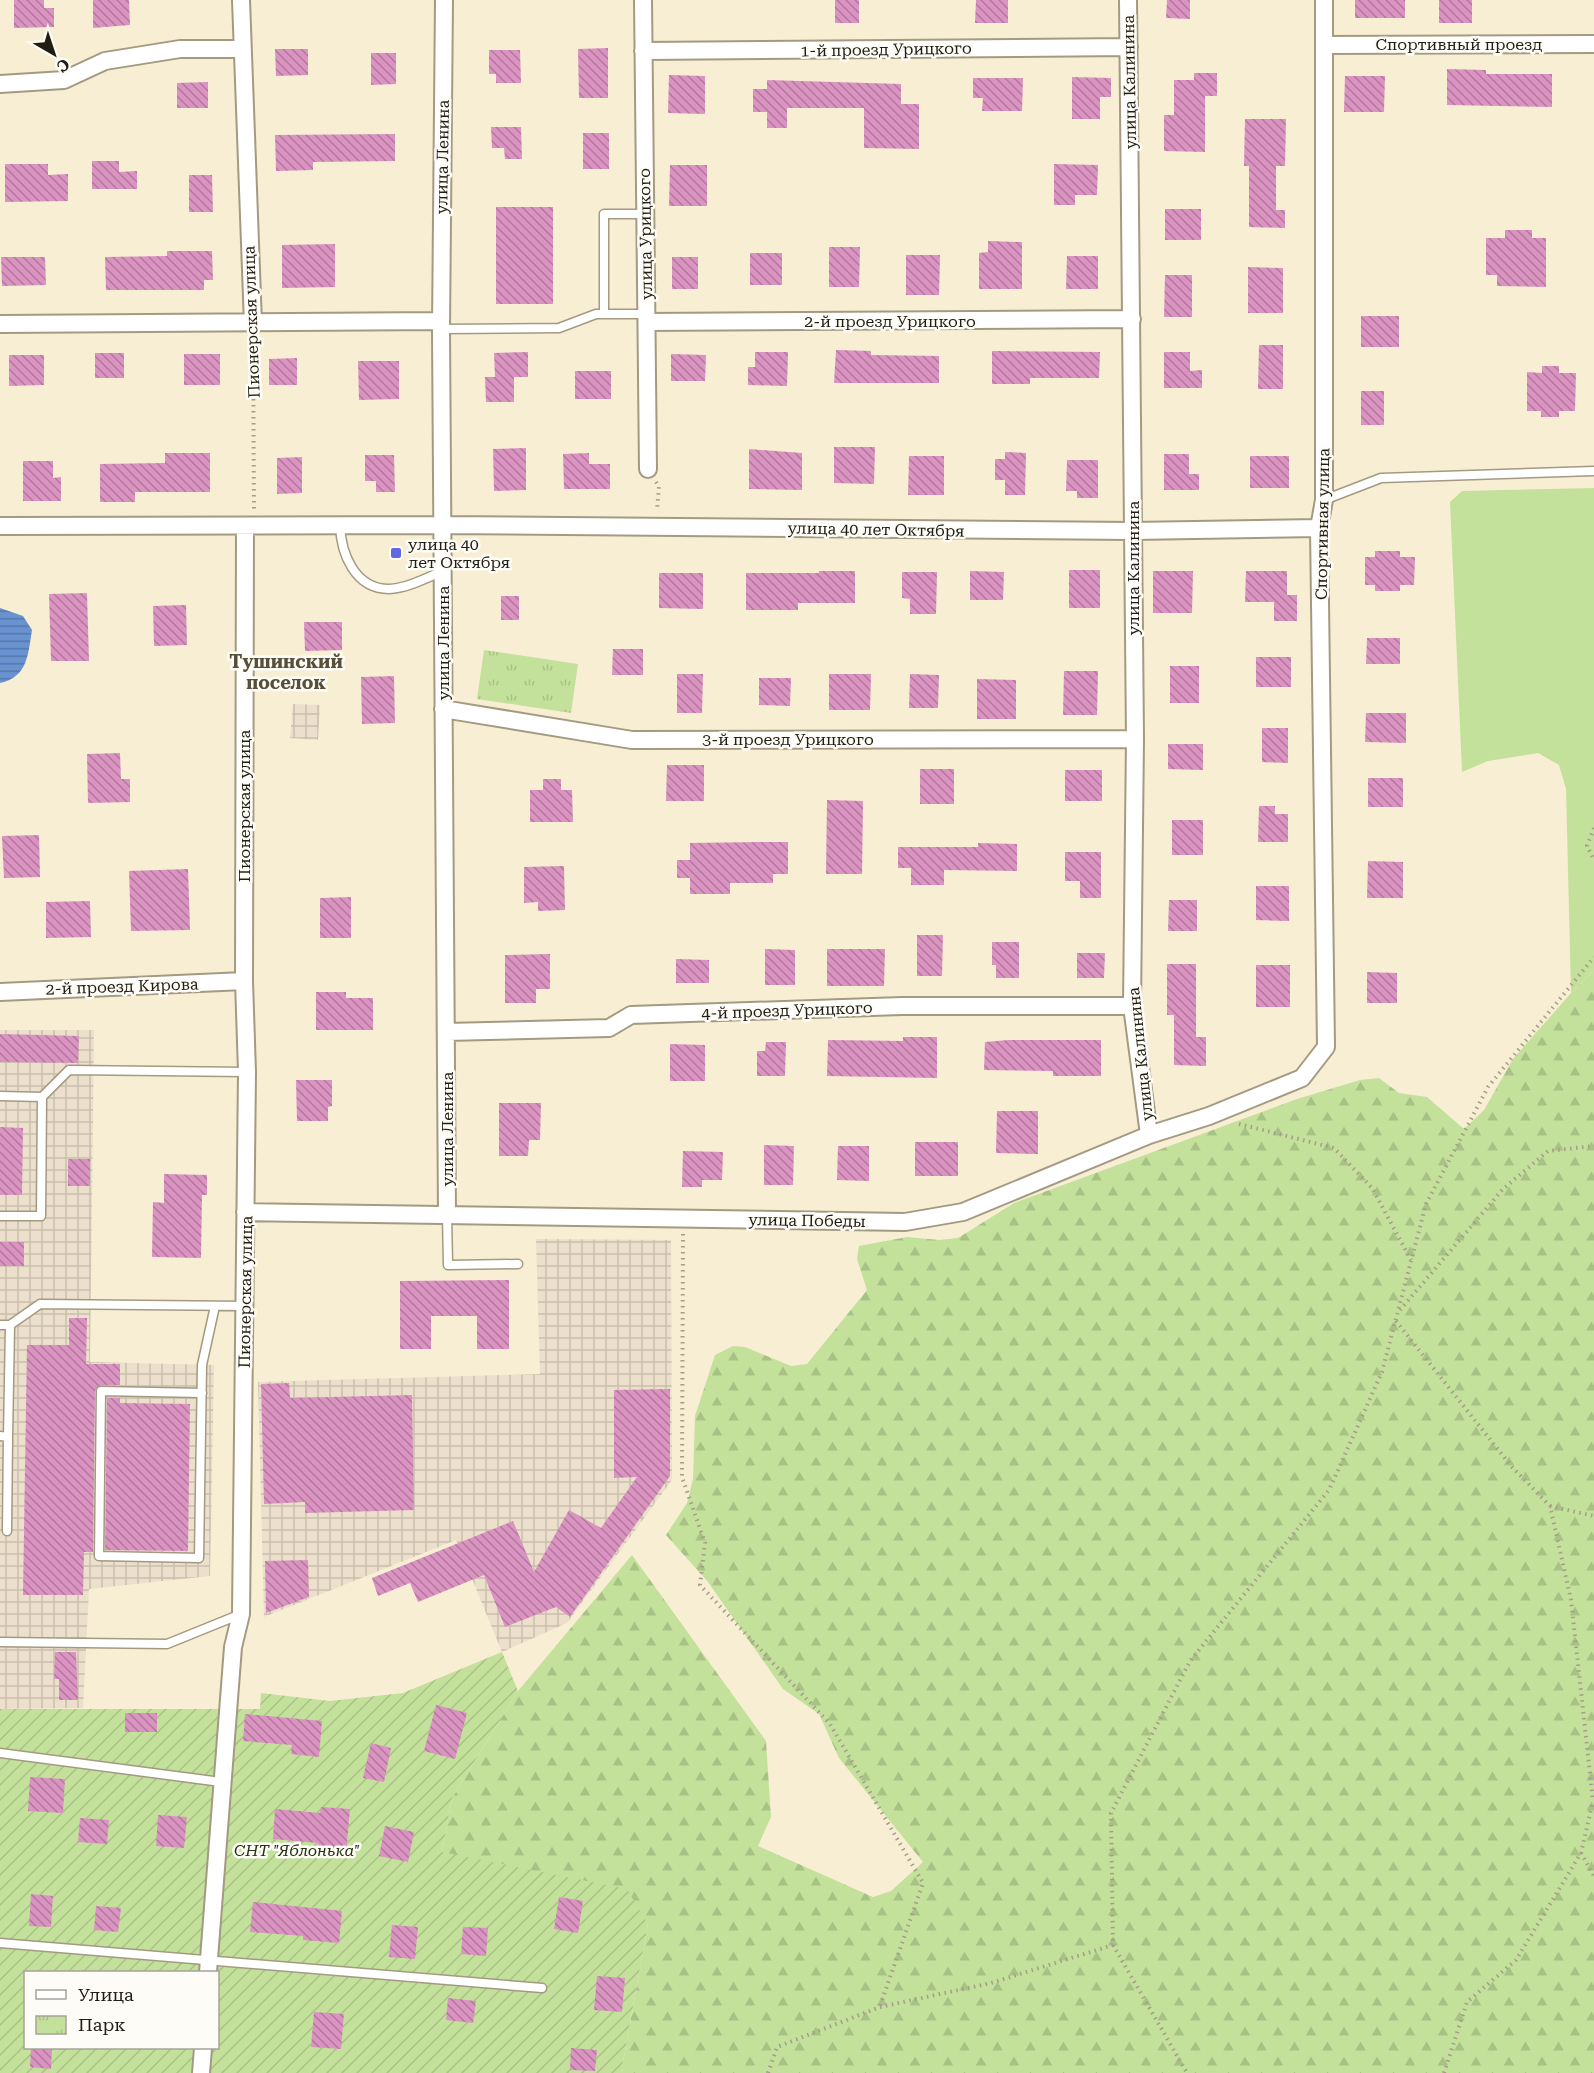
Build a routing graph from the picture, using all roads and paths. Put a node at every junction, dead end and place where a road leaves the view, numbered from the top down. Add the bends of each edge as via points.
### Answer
1 (241, 0) edge
2 (444, 0) edge
3 (643, 0) edge
4 (1128, 0) edge
5 (1324, 0) edge
6 (1594, 44) edge
7 (1324, 45) junction
8 (1129, 47) junction
9 (241, 49) junction
10 (643, 51) junction
11 (0, 84) edge
12 (645, 214) junction
13 (604, 314) junction
14 (646, 318) junction
15 (1132, 320) junction
16 (0, 324) edge
17 (253, 324) junction
18 (441, 325) junction
19 (648, 469) joint
20 (1594, 471) edge
21 (1324, 500) junction
22 (340, 525) junction
23 (443, 525) junction
24 (0, 526) edge
25 (245, 526) junction
26 (656, 527) junction
27 (1319, 528) junction
28 (1133, 531) junction
29 (443, 570) junction
30 (443, 709) junction
31 (1135, 739) junction
32 (1594, 828) edge
33 (1594, 860) edge
34 (1594, 957) edge
35 (244, 981) junction
36 (0, 992) edge
37 (1132, 1006) junction
38 (446, 1032) junction
39 (1326, 1047) joint
40 (247, 1072) junction
41 (0, 1096) edge
42 (42, 1097) junction
43 (1209, 1116) junction
44 (1149, 1135) junction
45 (1594, 1146) edge
46 (246, 1212) junction
47 (447, 1215) junction
48 (0, 1216) edge
49 (684, 1219) junction
50 (1411, 1260) junction
51 (518, 1264) dead end
52 (214, 1306) junction
53 (244, 1306) junction
54 (1397, 1313) junction
55 (1395, 1321) junction
56 (0, 1325) edge
57 (10, 1325) junction
58 (202, 1393) junction
59 (4, 1436) edge
60 (1550, 1506) junction
61 (1594, 1516) edge
62 (7, 1531) dead end
63 (241, 1614) junction
64 (0, 1642) edge
65 (0, 1753) edge
66 (221, 1782) junction
67 (1593, 1800) edge
68 (1581, 1852) junction
69 (1594, 1876) edge
70 (0, 1943) edge
71 (1113, 1945) junction
72 (209, 1967) edge
73 (542, 1988) dead end
74 (880, 2007) junction
75 (203, 2049) edge
76 (201, 2073) edge
77 (768, 2073) edge
78 (1187, 2073) edge
79 (1444, 2073) edge

1 - 9 street, Пионерская улица
2 - 18 street, улица Ленина
3 - 10 street, улица Урицкого
4 - 8 street, улица Калинина
5 - 7 street, Спортивная улица
6 - 7 street, Спортивный проезд
7 - 21 street, Спортивная улица
8 - 10 street, 1-й проезд Урицкого
8 - 15 street, улица Калинина
9 - 11 street via 180,49 105,61 64,80
9 - 17 street, Пионерская улица
10 - 12 street, улица Урицкого
12 - 13 lane via 604,214
12 - 14 street, улица Урицкого
13 - 14 lane
13 - 18 lane via 559,328
14 - 15 street, 2-й проезд Урицкого
14 - 19 street, улица Урицкого
15 - 28 street, улица Калинина
16 - 17 street
17 - 18 street
17 - 25 path, Пионерская улица via 254,508
18 - 23 street, улица Ленина
19 - 26 path via 659,487
20 - 21 lane via 1381,478
21 - 27 street, Спортивная улица
22 - 23 street, улица 40 лет Октября
22 - 25 street, улица 40 лет Октября
22 - 29 lane via 346,560 358,576 373,585 388,589 408,586
23 - 26 street, улица 40 лет Октября
23 - 29 street, улица Ленина
24 - 25 street, улица 40 лет Октября
25 - 35 street, Пионерская улица
26 - 28 street, улица 40 лет Октября
27 - 28 street, улица 40 лет Октября
27 - 39 street, Спортивная улица
28 - 31 street, улица Калинина
29 - 30 street, улица Ленина
30 - 31 street, 3-й проезд Урицкого via 632,740
30 - 38 street, улица Ленина
31 - 37 street, улица Калинина
32 - 33 path via 1587,846
34 - 50 path via 1488,1087 1426,1204
35 - 36 street, 2-й проезд Кирова
35 - 40 street, Пионерская улица
37 - 38 street, 4-й проезд Урицкого via 902,1006 632,1015 609,1028
37 - 44 street, улица Калинина
38 - 47 street, улица Ленина
39 - 43 street, улица Победы via 1302,1078
40 - 42 lane via 69,1070
40 - 46 street, Пионерская улица
41 - 42 lane
42 - 48 lane via 41,1216
43 - 44 street, улица Победы
43 - 50 path via 1334,1148 1372,1188
44 - 49 street, улица Победы via 952,1214 905,1222
45 - 54 path via 1548,1151 1503,1189
46 - 47 street, улица Победы
46 - 53 street, Пионерская улица
47 - 49 street, улица Победы
47 - 51 lane via 448,1265
49 - 74 path via 682,1477 705,1543 700,1585 830,1724 923,1883
50 - 54 path
52 - 53 lane
52 - 57 lane via 40,1304
52 - 58 lane via 202,1365
53 - 63 street, Пионерская улица
54 - 55 path
55 - 60 path via 1512,1467
55 - 71 path via 1382,1372 1329,1490 1190,1661 1111,1813
56 - 57 lane
57 - 59 lane
58 - 58 lane via 101,1391 99,1556 199,1558
59 - 62 lane
60 - 61 path
60 - 67 path via 1571,1600
63 - 64 lane via 167,1644
63 - 66 street, Пионерская улица via 233,1647
65 - 66 lane
66 - 72 street, Пионерская улица
67 - 68 path
68 - 69 path
68 - 79 path via 1516,1960 1467,2002
70 - 72 lane
71 - 74 path via 991,1983
71 - 78 path
72 - 73 lane
74 - 77 path via 777,2047
75 - 76 street

